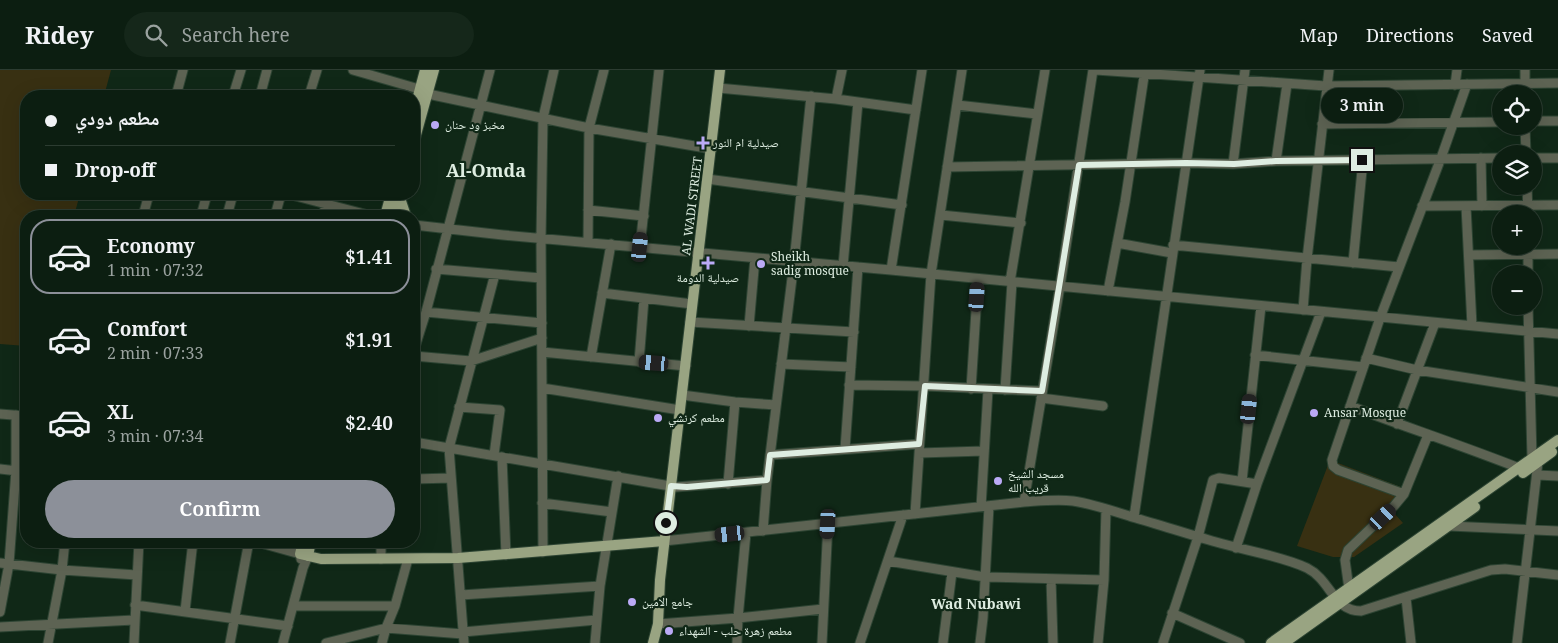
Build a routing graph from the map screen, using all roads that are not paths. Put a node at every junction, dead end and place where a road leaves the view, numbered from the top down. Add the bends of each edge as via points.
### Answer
1 (183, 70) edge
2 (240, 70) edge
3 (267, 70) edge
4 (317, 70) edge
5 (353, 70) edge
6 (425, 70) edge
7 (434, 70) edge
8 (490, 70) edge
9 (554, 70) edge
10 (604, 70) edge
11 (658, 70) edge
12 (720, 70) edge
13 (842, 70) edge
14 (922, 70) edge
15 (962, 70) edge
16 (1044, 70) edge
17 (1094, 70) edge
18 (1246, 70) edge
19 (1329, 70) edge
20 (1457, 70) edge
21 (1525, 70) edge
22 (372, 72) edge
23 (1145, 72) edge
24 (1199, 74) edge
25 (1244, 81) junction
26 (1558, 83) edge
27 (1287, 84) junction
28 (1467, 84) junction
29 (1525, 84) junction
30 (1455, 85) junction
31 (1326, 86) junction
32 (718, 88) junction
33 (178, 90) edge
34 (235, 90) edge
35 (262, 90) edge
36 (311, 90) edge
37 (424, 91) junction
38 (810, 96) junction
39 (420, 99) edge
40 (836, 99) junction
41 (858, 102) junction
42 (480, 105) junction
43 (957, 105) junction
44 (916, 110) junction
45 (420, 111) edge
46 (1037, 114) junction
47 (542, 118) junction
48 (1542, 121) edge
49 (1558, 121) edge
50 (1492, 122) edge
51 (1454, 123) junction
52 (1322, 124) junction
53 (588, 128) junction
54 (651, 139) junction
55 (712, 149) junction
56 (1441, 158) junction
57 (1480, 158) junction
58 (1492, 158) edge
59 (1542, 158) edge
60 (1558, 158) edge
61 (1362, 160) junction
62 (1276, 161) junction
63 (1318, 161) junction
64 (1186, 163) junction
65 (1130, 164) junction
66 (1234, 164) junction
67 (1079, 165) junction
68 (947, 166) junction
69 (1029, 166) junction
70 (707, 179) junction
71 (800, 192) junction
72 (849, 198) junction
73 (309, 200) edge
74 (326, 205) junction
75 (902, 205) junction
76 (1558, 205) edge
77 (1422, 206) junction
78 (1466, 206) junction
79 (1482, 206) junction
80 (1492, 207) edge
81 (1542, 208) edge
82 (325, 210) edge
83 (347, 210) edge
84 (588, 210) junction
85 (941, 215) junction
86 (644, 216) junction
87 (1021, 223) junction
88 (420, 226) edge
89 (447, 230) junction
90 (541, 238) junction
91 (588, 242) junction
92 (1117, 243) junction
93 (611, 244) junction
94 (640, 247) junction
95 (1173, 249) junction
96 (699, 252) junction
97 (1542, 252) edge
98 (1492, 253) edge
99 (1558, 254) edge
100 (1469, 255) junction
101 (755, 258) junction
102 (1307, 259) junction
103 (794, 262) junction
104 (1353, 263) junction
105 (843, 266) junction
106 (858, 267) junction
107 (1399, 267) junction
108 (436, 269) junction
109 (891, 270) junction
110 (495, 274) junction
111 (932, 274) junction
112 (542, 278) junction
113 (978, 279) junction
114 (1011, 282) junction
115 (1060, 286) junction
116 (1108, 291) junction
117 (602, 293) junction
118 (1167, 297) junction
119 (644, 299) junction
120 (692, 304) junction
121 (1261, 306) junction
122 (1303, 310) junction
123 (426, 312) junction
124 (1321, 312) junction
125 (1528, 315) edge
126 (484, 318) junction
127 (1380, 318) junction
128 (690, 322) junction
129 (542, 323) junction
130 (1435, 323) junction
131 (749, 326) junction
132 (1472, 326) junction
133 (786, 328) junction
134 (420, 331) edge
135 (854, 332) junction
136 (1528, 332) junction
137 (1558, 334) edge
138 (542, 338) junction
139 (542, 352) junction
140 (1255, 355) junction
141 (420, 357) edge
142 (591, 357) junction
143 (1303, 359) junction
144 (471, 361) junction
145 (639, 362) junction
146 (1365, 362) junction
147 (781, 364) junction
148 (686, 366) junction
149 (851, 367) junction
150 (1417, 370) junction
151 (849, 385) junction
152 (925, 386) junction
153 (1530, 387) junction
154 (542, 388) junction
155 (971, 388) junction
156 (988, 390) junction
157 (1005, 390) junction
158 (1558, 392) edge
159 (682, 395) junction
160 (1042, 395) junction
161 (735, 402) junction
162 (776, 405) junction
163 (1103, 406) dead end
164 (1350, 406) junction
165 (459, 407) junction
166 (680, 410) junction
167 (0, 414) edge
168 (16, 415) junction
169 (20, 415) edge
170 (1397, 424) junction
171 (1428, 435) junction
172 (1558, 440) edge
173 (420, 443) edge
174 (449, 448) junction
175 (1558, 448) edge
176 (845, 449) junction
177 (919, 449) junction
178 (984, 451) junction
179 (770, 455) junction
180 (498, 456) junction
181 (1535, 460) junction
182 (542, 463) junction
183 (1519, 468) junction
184 (0, 469) edge
185 (16, 470) junction
186 (20, 471) edge
187 (1536, 475) junction
188 (618, 476) junction
189 (1558, 476) edge
190 (451, 478) junction
191 (420, 479) edge
192 (767, 480) junction
193 (1242, 481) junction
194 (728, 484) junction
195 (1257, 484) junction
196 (671, 486) junction
197 (1404, 494) junction
198 (1024, 502) junction
199 (542, 503) junction
200 (985, 506) junction
201 (1106, 509) junction
202 (612, 512) junction
203 (915, 514) junction
204 (903, 515) junction
205 (1134, 517) junction
206 (828, 524) junction
207 (1448, 526) junction
208 (763, 531) junction
209 (1531, 531) junction
210 (1558, 532) edge
211 (746, 533) junction
212 (1198, 537) junction
213 (664, 541) junction
214 (606, 546) junction
215 (64, 548) edge
216 (138, 548) edge
217 (192, 548) edge
218 (248, 548) edge
219 (279, 548) edge
220 (304, 548) edge
221 (308, 548) edge
222 (381, 548) edge
223 (1236, 548) junction
224 (543, 552) junction
225 (304, 555) junction
226 (506, 555) junction
227 (458, 558) junction
228 (381, 559) junction
229 (408, 559) junction
230 (888, 561) junction
231 (5, 564) edge
232 (62, 570) junction
233 (952, 572) junction
234 (1526, 572) junction
235 (136, 575) junction
236 (1558, 576) edge
237 (985, 577) junction
238 (1051, 579) junction
239 (1104, 580) junction
240 (600, 586) junction
241 (1349, 589) junction
242 (2, 590) edge
243 (461, 595) junction
244 (1406, 598) junction
245 (1338, 601) junction
246 (135, 604) junction
247 (293, 606) junction
248 (395, 606) junction
249 (823, 609) junction
250 (185, 611) junction
251 (0, 612) edge
252 (1172, 613) junction
253 (738, 618) junction
254 (235, 619) junction
255 (134, 620) junction
256 (596, 620) junction
257 (658, 624) junction
258 (52, 625) junction
259 (288, 626) junction
260 (0, 627) edge
261 (386, 628) junction
262 (463, 636) edge
263 (331, 642) edge
264 (48, 643) edge
265 (134, 643) edge
266 (230, 643) edge
267 (283, 643) edge
268 (382, 643) edge
269 (595, 643) edge
270 (653, 643) edge
271 (738, 643) edge
272 (822, 643) edge
273 (860, 643) edge
274 (943, 643) edge
275 (980, 643) edge
276 (1053, 643) edge
277 (1098, 643) edge
278 (1162, 643) edge
279 (1240, 643) edge
280 (1271, 643) edge
281 (1284, 643) edge
282 (1411, 643) edge
283 (1517, 643) edge

1 - 33 street
2 - 34 street
3 - 35 street
4 - 36 street
5 - 22 street
6 - 37 main road
7 - 37 main road
8 - 42 street
9 - 47 street
10 - 53 street
11 - 54 street
12 - 32 main road, AL WADI STREET
13 - 40 street
14 - 44 street
15 - 43 street
16 - 46 street
17 - 23 street
17 - 67 street
18 - 25 street
19 - 31 street
20 - 30 street
21 - 29 street
22 - 37 street
23 - 24 street
23 - 65 street
24 - 25 street
24 - 64 street
25 - 27 street
25 - 66 street
26 - 29 street
27 - 31 street
27 - 62 street
28 - 29 street
28 - 30 street
28 - 51 street
30 - 31 street
31 - 52 street
32 - 38 street
32 - 55 main road, AL WADI STREET
37 - 39 main road
37 - 42 street
37 - 45 main road
38 - 40 street
38 - 71 street
40 - 41 street
41 - 44 street
41 - 72 street
42 - 47 street
42 - 89 street
43 - 46 street
43 - 68 street
44 - 75 street
46 - 69 street
47 - 53 street
47 - 90 street
48 - 49 street
50 - 51 street
51 - 52 street
51 - 56 street
52 - 63 street
53 - 54 street
53 - 84 street
54 - 55 street
54 - 86 street
55 - 70 main road, AL WADI STREET
56 - 57 street
56 - 61 street
56 - 77 street
57 - 58 street
57 - 79 street
59 - 60 street
61 - 63 street
61 - 104 street
62 - 63 street
62 - 66 street
63 - 102 street
64 - 65 street
64 - 66 street
64 - 95 street
65 - 67 street
65 - 92 street
67 - 69 street
67 - 115 street
68 - 69 street
68 - 85 street
69 - 87 street
70 - 71 street
70 - 96 main road, AL WADI STREET
71 - 72 street
71 - 103 street
72 - 75 street
72 - 105 street
73 - 74 street
74 - 82 street
74 - 83 street
75 - 109 street
76 - 81 street
77 - 78 street
77 - 107 street
78 - 79 street
78 - 100 street
79 - 80 street
84 - 86 street
84 - 91 street
85 - 87 street
85 - 111 street
86 - 94 street
87 - 114 street
88 - 89 street
89 - 90 street
89 - 108 street
90 - 91 street
90 - 112 street
91 - 93 street
92 - 95 street
92 - 116 street
93 - 94 street
93 - 117 street
94 - 96 street
95 - 102 street
95 - 118 street
96 - 101 street
96 - 120 main road, AL WADI STREET
97 - 99 street
98 - 100 street
100 - 132 street
101 - 103 street
101 - 131 street
102 - 104 street
102 - 122 street
103 - 105 street
103 - 133 street
104 - 107 street
105 - 106 street
106 - 109 street
106 - 135 street
107 - 127 street
108 - 110 street
108 - 123 street
109 - 111 street
110 - 112 street
110 - 126 street
111 - 113 street
111 - 152 street
112 - 129 street
113 - 114 street
113 - 155 street
114 - 115 street
114 - 157 street
115 - 116 street
115 - 160 street
116 - 118 street
117 - 119 street
117 - 142 street
118 - 121 street
118 - 205 street
119 - 120 street
119 - 145 street
120 - 128 main road, AL WADI STREET
121 - 122 street
121 - 140 street
122 - 124 street
123 - 126 street
123 - 134 street
124 - 127 street
124 - 143 street
125 - 136 street
126 - 129 street
126 - 144 street
127 - 130 street
127 - 146 street
128 - 131 street
128 - 148 main road, AL WADI STREET
129 - 138 street
130 - 132 street
130 - 150 street
131 - 133 street
132 - 136 street
133 - 135 street
133 - 147 street
135 - 149 street
136 - 137 street
136 - 153 street
138 - 139 street
138 - 144 street
139 - 142 street
139 - 154 street
140 - 143 street
140 - 193 street
141 - 144 street
142 - 145 street
143 - 146 street
143 - 195 street
144 - 165 street
145 - 148 street
146 - 150 street
146 - 164 street
147 - 149 street
147 - 162 street
148 - 159 main road, AL WADI STREET
149 - 151 street
150 - 153 street
150 - 170 street
151 - 152 street
151 - 176 street
152 - 155 street
152 - 177 street
153 - 158 street
153 - 181 street
154 - 166 street
154 - 182 street
155 - 156 street
156 - 157 street
156 - 178 street
157 - 160 street
159 - 161 street
159 - 166 main road, AL WADI STREET
160 - 163 street
160 - 198 street
161 - 162 street
161 - 194 street
162 - 179 street
164 - 170 street
164 - 197 street via 1332,460 1333,466
165 - 174 street
165 - 180 street via 500,410
166 - 196 main road, AL WADI STREET
167 - 168 street
168 - 169 street
168 - 185 street
170 - 171 street
171 - 183 street
171 - 197 street
172 - 181 main road
173 - 174 street
174 - 180 street
174 - 190 street
175 - 181 main road
176 - 177 street
176 - 179 street
177 - 178 street
177 - 203 street
178 - 200 street
179 - 192 street
180 - 182 street
180 - 226 street
181 - 183 main road
181 - 187 street
181 - 207 main road
182 - 188 street
182 - 199 street
183 - 241 main road
184 - 185 street
185 - 186 street
185 - 231 street
187 - 189 street
187 - 209 street
188 - 196 street
188 - 202 street
190 - 191 street
190 - 227 street
192 - 194 street
192 - 208 street
193 - 195 street
193 - 212 street via 1213,480
194 - 196 street
195 - 223 street
196 - 213 main road, AL WADI STREET
197 - 241 street via 1348,550 1345,565
198 - 200 street
198 - 201 street via 1062,500
199 - 202 street
199 - 224 street
200 - 203 street
200 - 237 street
201 - 205 street
201 - 239 street
202 - 214 street
203 - 204 street
204 - 206 street
204 - 230 street
205 - 212 street
206 - 208 street
206 - 249 street
207 - 209 street
207 - 245 main road
208 - 211 street
209 - 210 street
209 - 234 street
211 - 213 street
211 - 253 street
212 - 223 street
212 - 252 street
213 - 214 main road
213 - 257 main road, AL WADI STREET
214 - 224 main road
214 - 240 street
215 - 232 street
216 - 235 street
217 - 250 street
218 - 254 street
219 - 225 street
220 - 225 main road
221 - 225 main road
222 - 228 street
223 - 245 street via 1316,573
224 - 226 main road
225 - 228 main road via 322,559
225 - 247 street
226 - 227 main road
227 - 229 main road
227 - 243 street
228 - 229 main road
229 - 248 street
230 - 233 street
230 - 273 street
231 - 232 street
231 - 242 street
232 - 235 street
232 - 258 street
233 - 237 street
233 - 274 street
234 - 236 street
234 - 244 street via 1491,570
234 - 283 street
235 - 246 street
237 - 238 street
237 - 275 street
238 - 239 street
238 - 276 street
239 - 277 street
240 - 243 street
240 - 256 street
241 - 245 main road
242 - 251 street
243 - 262 street
244 - 245 street via 1362,611 1352,610
244 - 282 street
245 - 280 main road
245 - 281 main road
246 - 250 street
246 - 255 street
247 - 248 street
247 - 259 street
248 - 261 street
249 - 253 street
249 - 272 street
250 - 254 street
252 - 278 street
252 - 279 street
253 - 257 street
253 - 271 street
254 - 259 street
254 - 266 street
255 - 258 street
255 - 265 street
256 - 262 street
256 - 269 street
257 - 270 main road, AL WADI STREET
258 - 260 street
258 - 264 street
259 - 267 street
261 - 262 street
261 - 263 street
261 - 268 street

